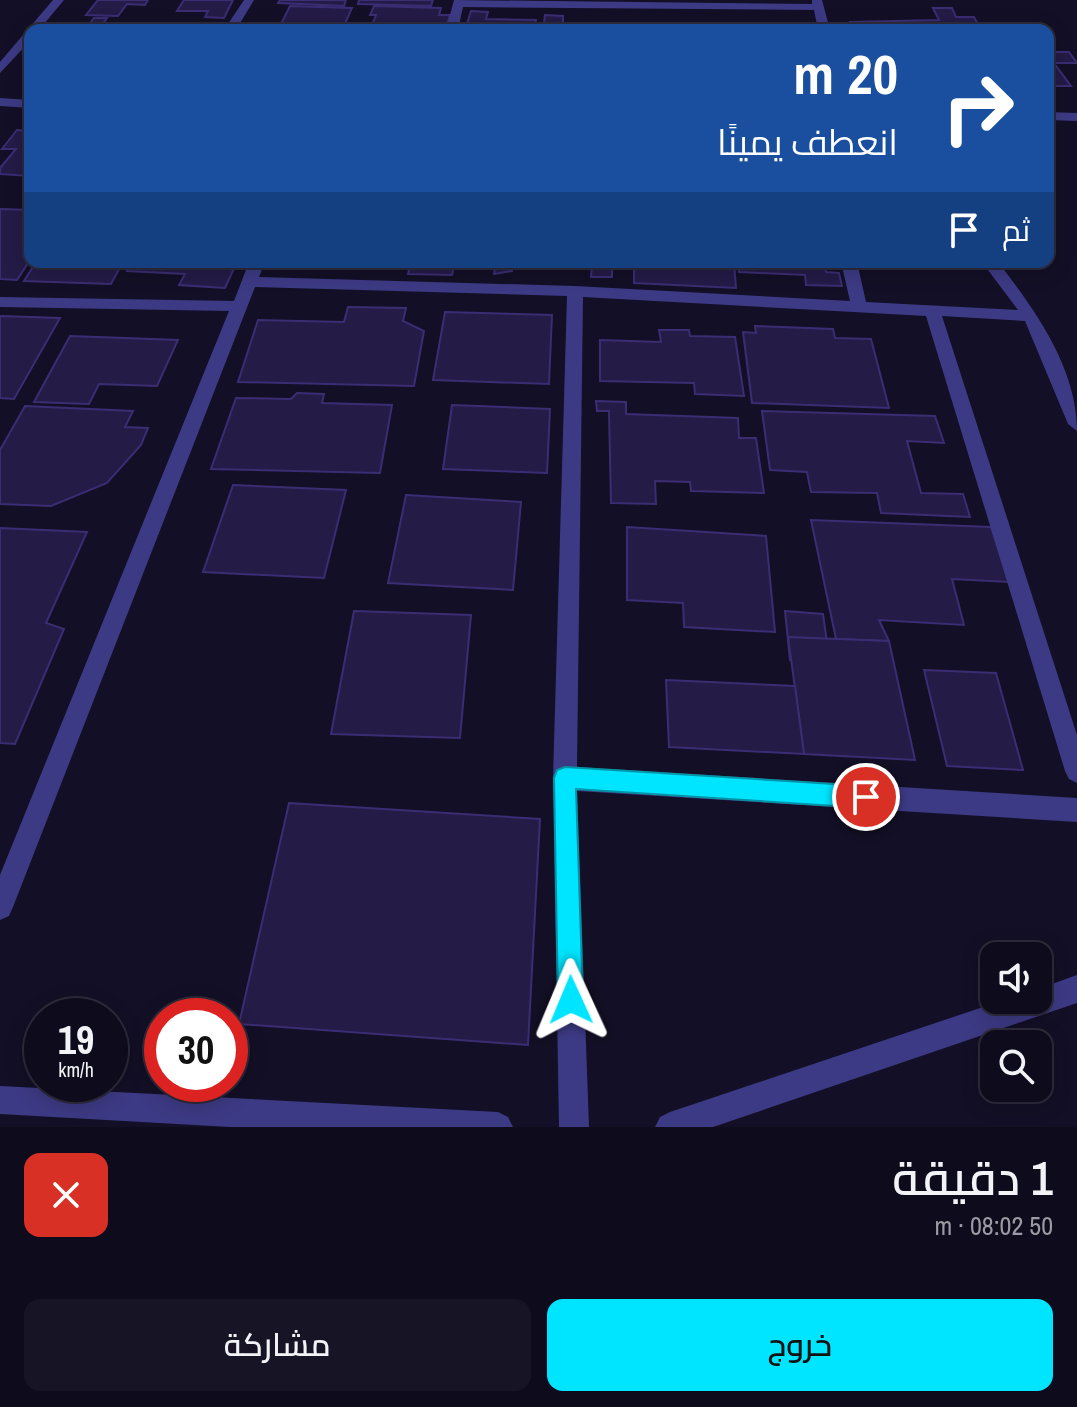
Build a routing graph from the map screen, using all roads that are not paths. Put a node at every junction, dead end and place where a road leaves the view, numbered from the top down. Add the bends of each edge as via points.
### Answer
1 (59, 0) edge
2 (249, 0) edge
3 (459, 2) edge
4 (819, 4) edge
5 (39, 24) edge
6 (234, 24) edge
7 (454, 24) edge
8 (823, 24) edge
9 (24, 41) edge
10 (0, 69) edge
11 (0, 102) edge
12 (24, 104) edge
13 (1054, 116) edge
14 (1077, 117) edge
15 (255, 268) edge
16 (850, 268) edge
17 (995, 268) edge
18 (249, 282) junction
19 (575, 291) junction
20 (0, 302) edge
21 (859, 305) junction
22 (240, 306) junction
23 (932, 310) junction
24 (1031, 316) junction
25 (1077, 424) edge
26 (1077, 771) edge
27 (565, 778) junction
28 (1077, 810) edge
29 (0, 907) edge
30 (1077, 989) edge
31 (0, 1100) edge
32 (498, 1127) edge
33 (574, 1127) edge
34 (670, 1127) edge

1 - 5 street
2 - 6 street
3 - 4 street
3 - 7 street
4 - 8 street
9 - 10 street
11 - 12 street
13 - 14 street
15 - 18 street
16 - 21 street
17 - 24 street
18 - 19 street
18 - 22 street
19 - 21 street
19 - 27 street
20 - 22 street
21 - 23 street
22 - 29 street
23 - 24 street
23 - 26 street
24 - 25 street
27 - 28 street
27 - 33 street
30 - 34 street
31 - 32 street

